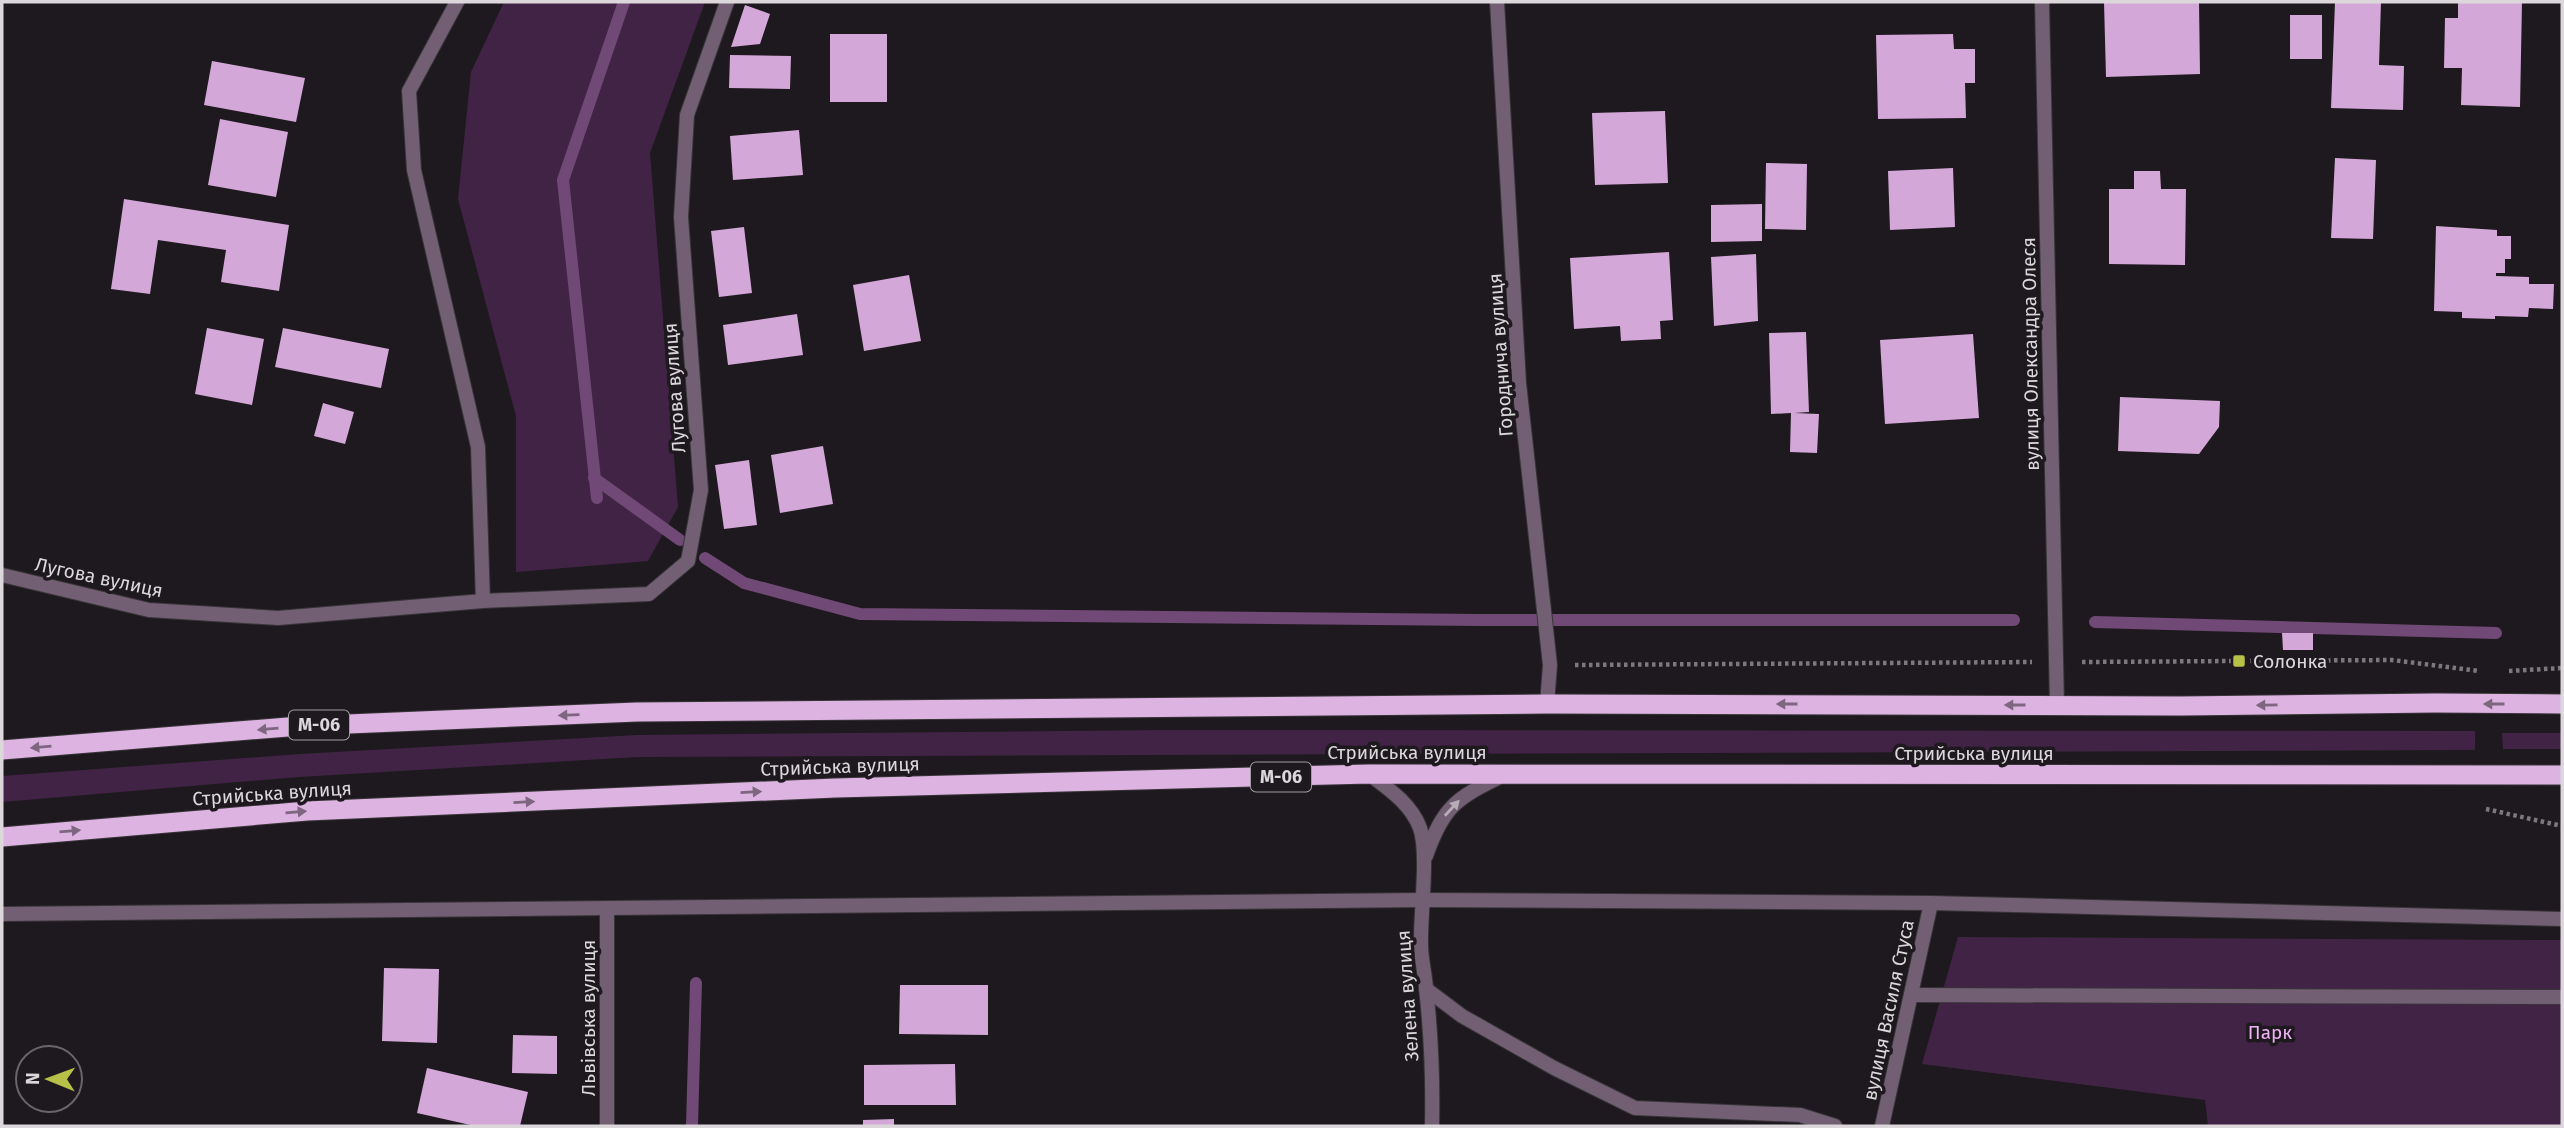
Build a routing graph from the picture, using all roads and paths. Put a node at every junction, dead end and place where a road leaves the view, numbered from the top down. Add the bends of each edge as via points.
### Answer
1 (457, 2) edge
2 (727, 2) edge
3 (1497, 2) edge
4 (2042, 2) edge
5 (2, 575) edge
6 (483, 601) junction
7 (2056, 662) junction
8 (1550, 665) junction
9 (2562, 668) edge
10 (2501, 671) dead end
11 (2488, 672) dead end
12 (1547, 704) junction
13 (2562, 704) edge
14 (2057, 705) junction
15 (2, 750) edge
16 (1370, 774) junction
17 (1505, 775) junction
18 (2562, 775) edge
19 (2486, 809) dead end
20 (2562, 826) edge
21 (2, 837) edge
22 (1423, 864) junction
23 (1422, 900) junction
24 (1931, 903) junction
25 (607, 909) junction
26 (2, 914) edge
27 (2562, 919) edge
28 (1426, 989) junction
29 (1910, 995) junction
30 (2562, 997) edge
31 (607, 1126) edge
32 (1432, 1126) edge
33 (1835, 1126) edge
34 (1882, 1126) edge

1 - 6 street via 409,91 414,170 478,447
2 - 6 street, Лугова вулиця via 687,114 681,217 701,490 688,561 649,594
3 - 8 street, Городнича вулиця via 1519,383
4 - 7 street, вулиця Олександра Олеся
5 - 6 street, Лугова вулиця via 149,610 278,618
7 - 8 path
7 - 11 path via 2392,660
7 - 14 street, вулиця Олександра Олеся
8 - 12 street, Городнича вулиця
9 - 10 path
14 -> 12 highway, М-06
12 -> 15 highway, М-06 via 637,712 300,726
13 -> 14 highway, М-06
16 - 17 highway, Стрийська вулиця / М-06
21 -> 16 highway, Стрийська вулиця / М-06 via 307,811 835,788
16 - 22 street, Зелена вулиця via 1414,814 1421,831
17 - 18 highway, Стрийська вулиця / М-06
22 -> 17 street, Зелена вулиця via 1450,807
19 - 20 path
22 - 23 street, Зелена вулиця
23 - 24 street
23 - 25 street
23 - 28 street, Зелена вулиця via 1420,947
24 - 27 street
24 - 29 street, вулиця Василя Стуса
25 - 26 street
25 - 31 street, Львівська вулиця
28 - 32 street, Зелена вулиця
28 - 33 street via 1554,1068 1635,1108 1801,1115
29 - 30 street
29 - 34 street, вулиця Василя Стуса

